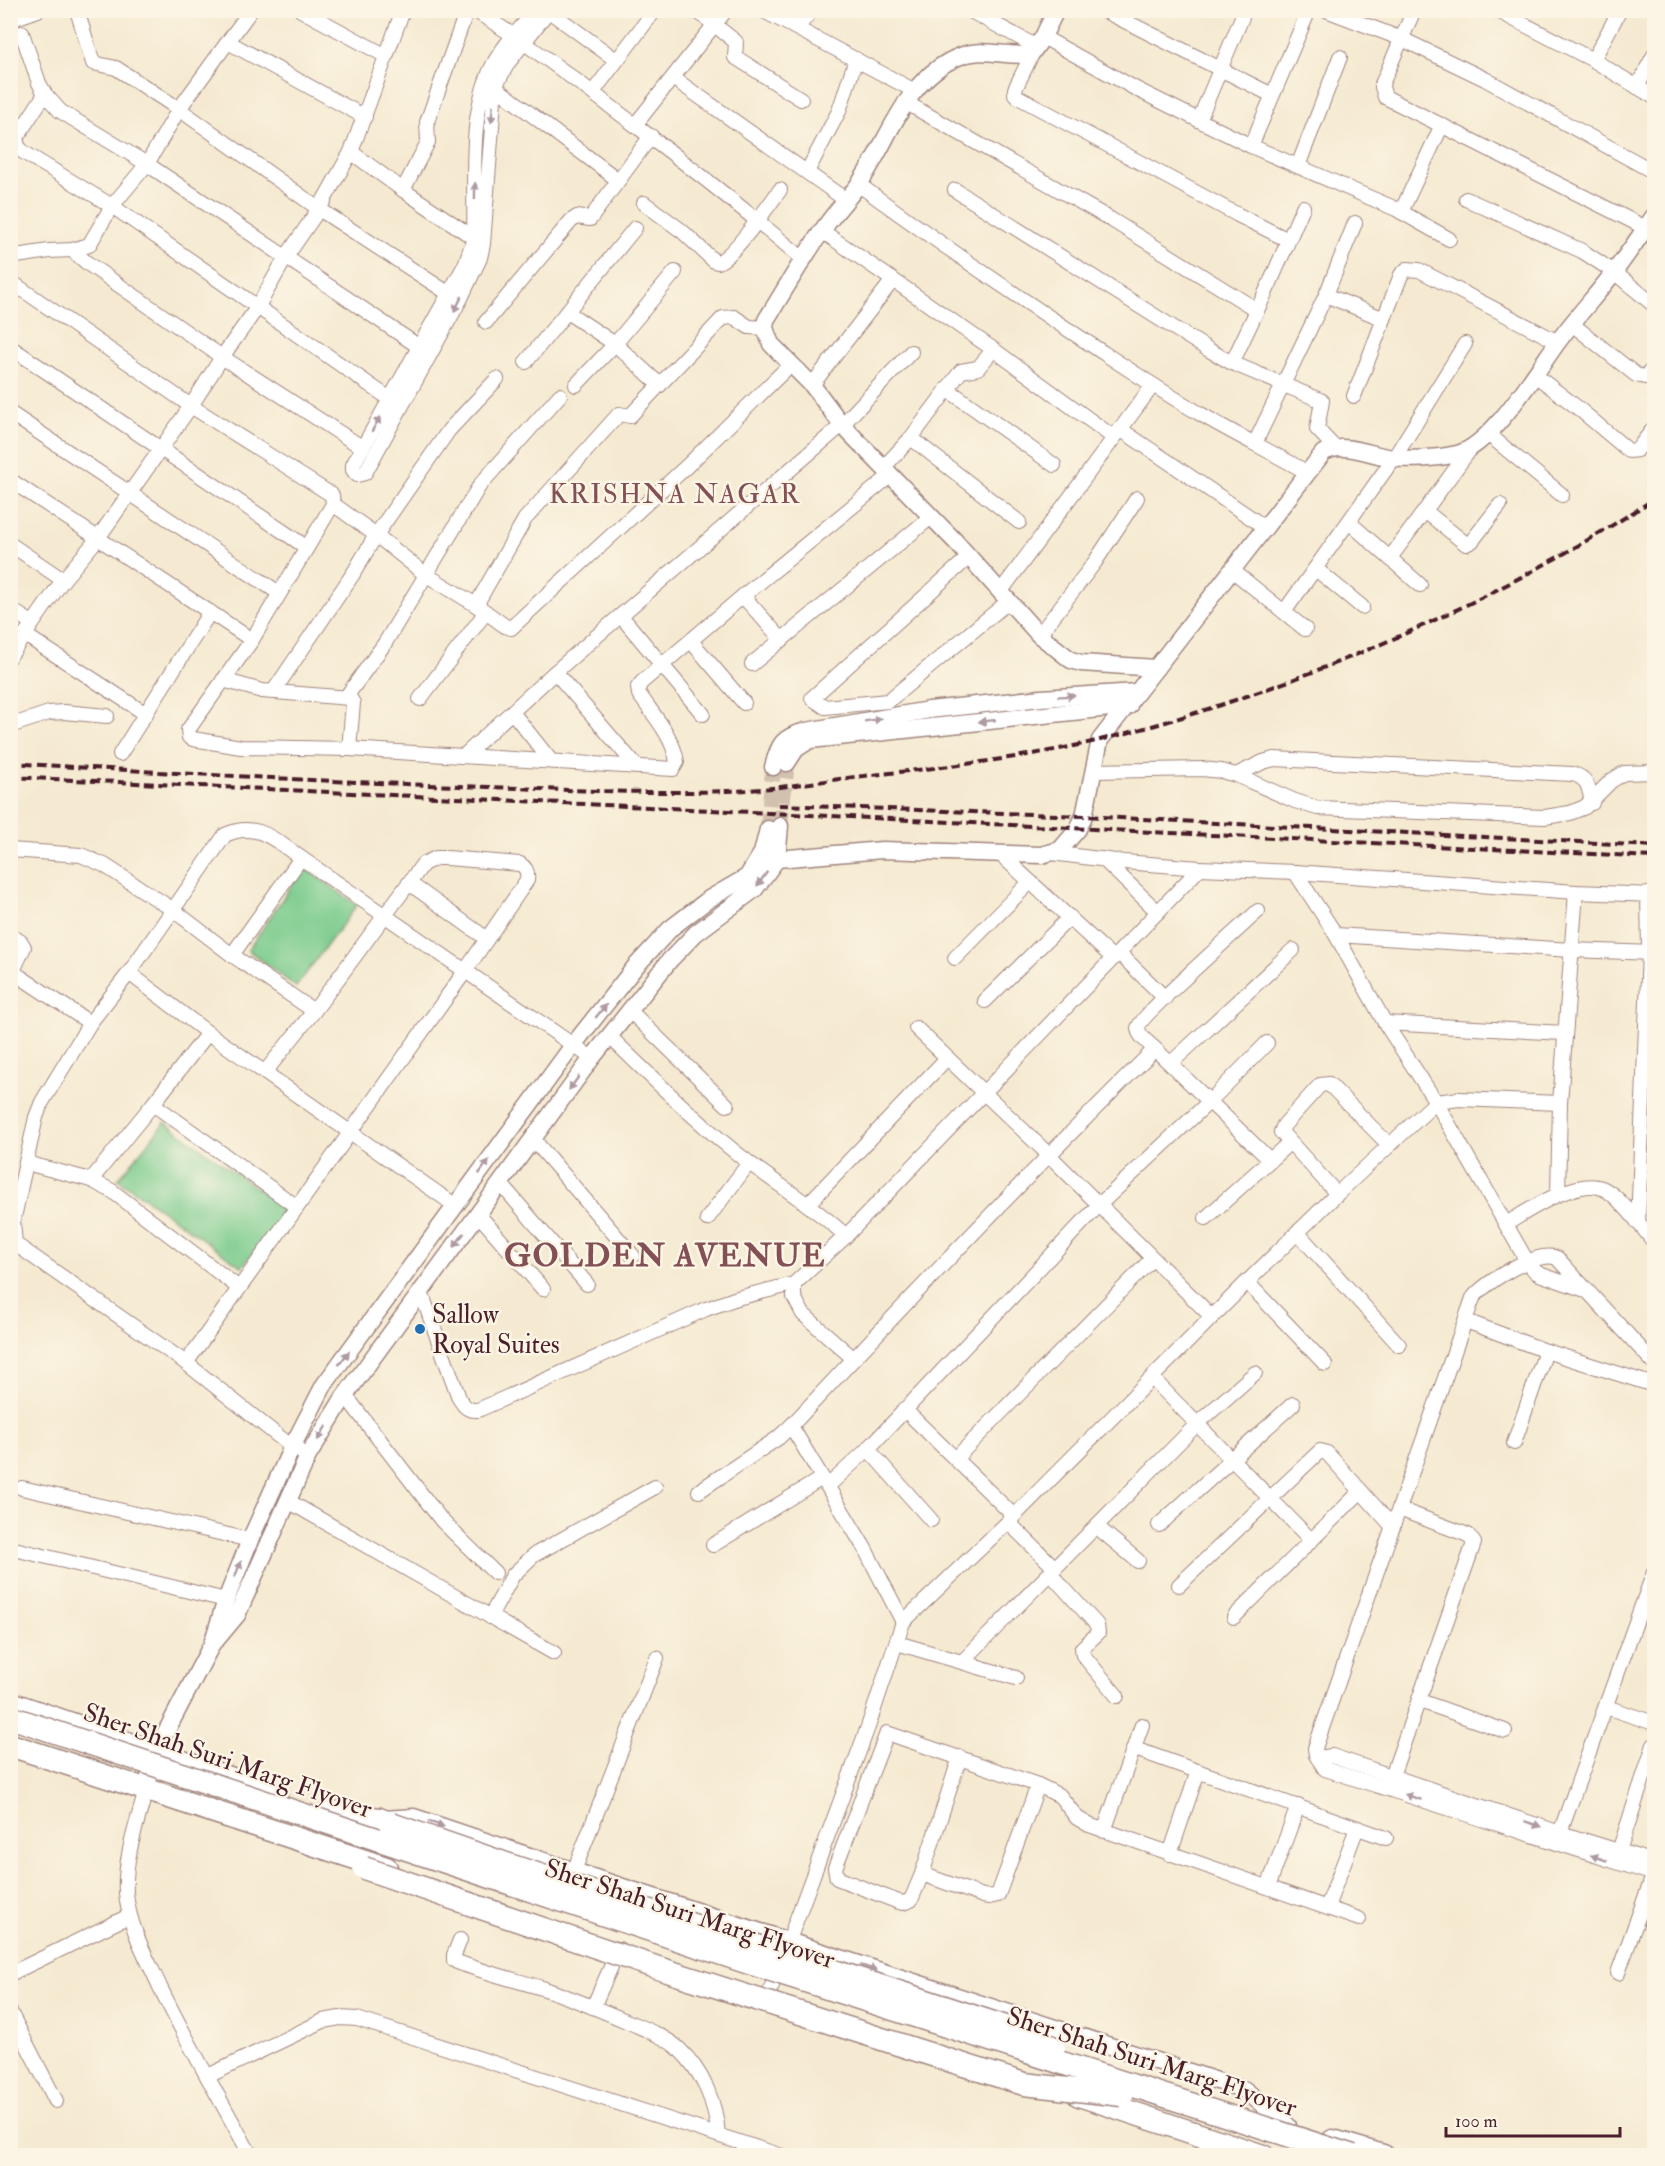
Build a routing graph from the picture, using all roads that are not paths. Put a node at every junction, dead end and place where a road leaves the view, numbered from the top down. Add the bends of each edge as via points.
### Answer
1 (38, 10) edge
2 (77, 10) edge
3 (251, 10) edge
4 (301, 10) edge
5 (403, 10) edge
6 (467, 10) edge
7 (474, 10) edge
8 (536, 10) edge
9 (655, 10) edge
10 (696, 10) edge
11 (726, 10) edge
12 (762, 10) edge
13 (812, 10) edge
14 (969, 10) edge
15 (1056, 10) edge
16 (1103, 10) edge
17 (1245, 10) edge
18 (1309, 10) edge
19 (1326, 10) edge
20 (1414, 10) edge
21 (1496, 10) edge
22 (1620, 10) edge
23 (549, 11) edge
24 (10, 20) edge
25 (715, 25) junction
26 (797, 28) junction
27 (22, 33) dead end
28 (519, 38) junction
29 (1402, 39) junction
30 (228, 42) junction
31 (1038, 45) junction
32 (1654, 55) edge
33 (386, 56) junction
34 (1340, 57) dead end
35 (856, 59) junction
36 (616, 60) junction
37 (1593, 60) junction
38 (1219, 70) junction
39 (674, 78) junction
40 (490, 85) junction
41 (1637, 87) junction
42 (593, 92) junction
43 (45, 94) junction
44 (1272, 95) junction
45 (909, 96) junction
46 (1654, 98) edge
47 (801, 99) dead end
48 (179, 109) junction
49 (365, 117) junction
50 (1199, 120) junction
51 (635, 125) junction
52 (1442, 125) junction
53 (651, 136) junction
54 (1251, 146) junction
55 (351, 152) junction
56 (147, 164) junction
57 (1298, 166) junction
58 (807, 172) junction
59 (1654, 172) edge
60 (618, 180) junction
61 (858, 184) junction
62 (403, 190) junction
63 (780, 190) dead end
64 (955, 190) dead end
65 (1466, 199) dead end
66 (846, 200) junction
67 (644, 203) dead end
68 (112, 206) junction
69 (1303, 207) dead end
70 (319, 209) junction
71 (1401, 212) junction
72 (758, 220) junction
73 (1650, 222) edge
74 (1355, 223) dead end
75 (635, 228) dead end
76 (822, 231) junction
77 (474, 238) junction
78 (1449, 239) dead end
79 (1288, 240) junction
80 (72, 250) junction
81 (10, 257) edge
82 (286, 257) junction
83 (803, 260) junction
84 (675, 272) dead end
85 (1614, 272) junction
86 (893, 280) junction
87 (10, 281) edge
88 (448, 293) junction
89 (1326, 295) junction
90 (1654, 304) edge
91 (256, 308) junction
92 (1257, 310) junction
93 (567, 312) junction
94 (1384, 319) junction
95 (486, 322) dead end
96 (1572, 324) junction
97 (765, 328) junction
98 (1558, 342) junction
99 (615, 344) junction
100 (1465, 344) dead end
101 (418, 346) junction
102 (10, 347) edge
103 (993, 350) junction
104 (911, 352) dead end
105 (222, 357) junction
106 (526, 362) dead end
107 (1232, 363) junction
108 (790, 365) junction
109 (1654, 368) edge
110 (1535, 375) junction
111 (497, 379) dead end
112 (576, 385) dead end
113 (660, 385) junction
114 (812, 385) junction
115 (1153, 385) junction
116 (1284, 385) junction
117 (947, 389) junction
118 (560, 395) dead end
119 (1354, 396) dead end
120 (390, 399) junction
121 (191, 406) junction
122 (10, 413) edge
123 (842, 425) junction
124 (1654, 428) edge
125 (1117, 433) junction
126 (1488, 434) junction
127 (911, 438) junction
128 (1255, 442) junction
129 (160, 448) junction
130 (363, 448) junction
131 (1335, 448) junction
132 (1471, 448) junction
133 (1395, 458) junction
134 (1054, 465) dead end
135 (888, 471) junction
136 (1308, 473) junction
137 (10, 480) edge
138 (131, 493) junction
139 (1562, 495) dead end
140 (1137, 498) dead end
141 (333, 504) junction
142 (1500, 505) dead end
143 (1425, 511) junction
144 (931, 517) junction
145 (1019, 522) dead end
146 (1349, 522) junction
147 (1266, 528) junction
148 (376, 535) junction
149 (98, 538) junction
150 (10, 544) edge
151 (306, 547) junction
152 (969, 557) junction
153 (1390, 558) junction
154 (1316, 569) junction
155 (1232, 570) junction
156 (425, 574) junction
157 (63, 580) junction
158 (1420, 585) dead end
159 (279, 593) junction
160 (743, 596) junction
161 (1005, 596) junction
162 (1362, 607) dead end
163 (481, 608) junction
164 (10, 609) edge
165 (210, 612) junction
166 (1284, 612) junction
167 (621, 616) junction
168 (29, 629) junction
169 (1305, 629) dead end
170 (1039, 634) junction
171 (252, 640) junction
172 (782, 640) junction
173 (690, 641) junction
174 (10, 656) edge
175 (752, 664) dead end
176 (662, 665) junction
177 (1156, 668) junction
178 (555, 672) junction
179 (223, 680) junction
180 (273, 692) junction
181 (346, 697) junction
182 (420, 699) dead end
183 (1133, 699) junction
184 (744, 704) dead end
185 (512, 712) junction
186 (146, 714) junction
187 (703, 714) dead end
188 (107, 716) dead end
189 (10, 726) edge
190 (349, 748) junction
191 (120, 754) dead end
192 (465, 755) junction
193 (551, 761) junction
194 (780, 765) tunnel mouth
195 (637, 767) junction
196 (1093, 771) junction
197 (1654, 772) edge
198 (1236, 775) junction
199 (1592, 803) junction
200 (774, 827) tunnel mouth
201 (10, 850) edge
202 (999, 853) junction
203 (1051, 853) junction
204 (769, 856) junction
205 (301, 858) junction
206 (1103, 859) junction
207 (1200, 868) junction
208 (1295, 872) junction
209 (1030, 882) junction
210 (409, 883) junction
211 (1576, 892) junction
212 (1652, 895) edge
213 (172, 909) junction
214 (1258, 911) dead end
215 (1158, 912) junction
216 (386, 915) junction
217 (1070, 917) junction
218 (10, 935) edge
219 (1336, 935) junction
220 (487, 939) junction
221 (1293, 950) dead end
222 (1571, 950) junction
223 (1652, 952) edge
224 (232, 955) junction
225 (1116, 956) junction
226 (956, 957) dead end
227 (466, 970) junction
228 (11, 973) edge
229 (129, 973) junction
230 (1165, 998) junction
231 (985, 1001) dead end
232 (1651, 1006) edge
233 (629, 1010) junction
234 (314, 1011) junction
235 (90, 1023) junction
236 (1385, 1023) junction
237 (916, 1028) dead end
238 (208, 1033) junction
239 (1564, 1034) junction
240 (609, 1036) junction
241 (1268, 1043) dead end
242 (574, 1044) junction
243 (1155, 1049) junction
244 (592, 1058) junction
245 (947, 1058) junction
246 (1171, 1063) junction
247 (266, 1072) junction
248 (982, 1092) junction
249 (1209, 1102) junction
250 (1436, 1102) junction
251 (1560, 1103) junction
252 (153, 1104) junction
253 (727, 1105) dead end
254 (1642, 1111) junction
255 (1654, 1126) edge
256 (351, 1132) junction
257 (533, 1139) junction
258 (1289, 1143) junction
259 (1389, 1145) junction
260 (1048, 1154) junction
261 (1270, 1160) junction
262 (26, 1162) junction
263 (749, 1163) junction
264 (91, 1180) junction
265 (501, 1184) junction
266 (1337, 1194) junction
267 (1558, 1194) junction
268 (809, 1203) junction
269 (1099, 1205) junction
270 (456, 1206) junction
271 (297, 1208) junction
272 (478, 1214) junction
273 (1206, 1218) dead end
274 (707, 1219) dead end
275 (1638, 1223) junction
276 (1506, 1224) junction
277 (1297, 1232) junction
278 (846, 1236) junction
279 (1654, 1242) edge
280 (13, 1243) edge
281 (633, 1256) dead end
282 (1152, 1259) junction
283 (1528, 1263) junction
284 (1246, 1281) junction
285 (587, 1284) dead end
286 (794, 1284) junction
287 (239, 1288) junction
288 (543, 1289) dead end
289 (1590, 1291) junction
290 (421, 1292) junction
291 (393, 1293) junction
292 (411, 1306) junction
293 (1212, 1317) junction
294 (1466, 1321) junction
295 (1400, 1345) dead end
296 (1546, 1351) junction
297 (854, 1359) junction
298 (186, 1363) junction
299 (1654, 1363) edge
300 (1325, 1364) dead end
301 (1256, 1373) dead end
302 (1152, 1378) junction
303 (1654, 1385) edge
304 (345, 1395) junction
305 (1293, 1404) dead end
306 (904, 1409) junction
307 (1198, 1424) junction
308 (791, 1426) junction
309 (1514, 1443) dead end
310 (292, 1447) junction
311 (868, 1449) junction
312 (308, 1456) junction
313 (956, 1458) junction
314 (1232, 1459) junction
315 (825, 1482) junction
316 (655, 1487) dead end
317 (22, 1488) dead end
318 (699, 1491) dead end
319 (1360, 1491) junction
320 (1269, 1499) junction
321 (288, 1501) junction
322 (1399, 1509) junction
323 (1011, 1519) junction
324 (932, 1520) dead end
325 (1159, 1525) dead end
326 (1096, 1526) junction
327 (1393, 1527) junction
328 (250, 1540) junction
329 (1311, 1540) junction
330 (713, 1545) dead end
331 (10, 1548) edge
332 (1138, 1561) dead end
333 (1053, 1570) junction
334 (1654, 1572) edge
335 (495, 1573) dead end
336 (1179, 1585) dead end
337 (226, 1600) junction
338 (1640, 1613) junction
339 (490, 1617) junction
340 (1234, 1617) dead end
341 (1654, 1618) edge
342 (903, 1622) junction
343 (897, 1643) junction
344 (212, 1644) junction
345 (554, 1653) dead end
346 (657, 1658) dead end
347 (963, 1661) junction
348 (1016, 1678) dead end
349 (1117, 1696) dead end
350 (1420, 1701) junction
351 (10, 1702) edge
352 (1606, 1707) junction
353 (10, 1717) edge
354 (1654, 1723) edge
355 (1142, 1725) dead end
356 (868, 1726) junction
357 (10, 1730) edge
358 (1505, 1731) dead end
359 (887, 1733) junction
360 (10, 1744) edge
361 (1654, 1745) edge
362 (1135, 1749) junction
363 (155, 1753) junction
364 (960, 1757) junction
365 (1318, 1758) junction
366 (1198, 1771) junction
367 (1392, 1776) junction
368 (1038, 1785) junction
369 (146, 1790) junction
370 (1298, 1806) junction
371 (329, 1812) junction
372 (1492, 1816) junction
373 (385, 1822) junction
374 (1357, 1828) junction
375 (1104, 1831) junction
376 (1386, 1838) dead end
377 (1558, 1838) junction
378 (307, 1842) junction
379 (1619, 1851) junction
380 (1170, 1854) junction
381 (1654, 1862) edge
382 (574, 1871) junction
383 (922, 1874) junction
384 (1654, 1874) edge
385 (1268, 1887) junction
386 (1327, 1907) junction
387 (129, 1916) junction
388 (1359, 1919) dead end
389 (460, 1940) dead end
390 (620, 1945) junction
391 (784, 1951) junction
392 (1618, 1973) dead end
393 (10, 1974) edge
394 (769, 1994) junction
395 (593, 2007) junction
396 (10, 2012) edge
397 (208, 2076) junction
398 (1124, 2089) junction
399 (56, 2101) dead end
400 (718, 2135) junction
401 (251, 2156) edge
402 (783, 2156) edge
403 (1263, 2156) edge
404 (1312, 2156) edge
405 (1353, 2156) edge
406 (1383, 2156) edge

1 - 24 street
2 - 48 street via 93,63 116,68
3 - 30 street
4 - 33 street
5 - 33 street
6 - 62 street via 427,122 428,142
7 - 28 street
8 - 28 street
9 - 36 street
10 - 25 street
11 - 25 street
12 - 26 street
13 - 26 street
14 - 31 street
15 - 31 street
16 - 38 street
17 - 38 street
18 - 44 street
19 - 29 street
20 - 29 street
21 - 37 street
22 - 37 street
23 - 28 street
23 - 36 street
25 - 39 street
25 - 47 street via 736,42 735,57
26 - 35 street
27 - 43 street
28 - 40 street via 494,63
28 - 42 street
29 - 52 street via 1382,84 1385,97
29 - 59 street via 1493,83
30 - 48 street
30 - 49 street
31 - 45 street via 1024,54 967,54 945,64
31 - 50 street
31 - 79 street via 1015,89 1018,97
32 - 41 street
33 - 49 street
34 - 57 street
35 - 45 street
35 - 58 street via 839,111
36 - 42 street
37 - 41 street
38 - 44 street
38 - 50 street
39 - 51 street
39 - 58 street
40 - 60 street
77 -> 40 street via 477,124
40 -> 130 street via 480,258 371,463 360,476 353,465
41 - 46 street
42 - 51 street
43 - 56 street via 60,111
43 - 68 street via 17,137 19,148
44 - 54 street
45 - 61 street
45 - 92 street
48 - 56 street
48 - 70 street
49 - 55 street
50 - 54 street
51 - 53 street
52 - 71 street
52 - 73 street
53 - 60 street
53 - 72 street
54 - 57 street
55 - 62 street
55 - 70 street
56 - 68 street
56 - 82 street
57 - 71 street
58 - 66 street
60 - 95 street via 590,219 577,217 571,221
61 - 66 street
61 - 115 street
62 - 77 street
63 - 72 street
64 - 107 street
65 - 85 street via 1568,244
66 - 76 street
67 - 72 street via 718,262
68 - 80 street via 89,245
68 - 91 street
69 - 79 street
70 - 82 street
70 - 88 street
71 - 78 street
72 - 83 street
73 - 85 street
74 - 89 street
75 - 93 street
76 - 83 street
76 - 86 street
77 - 88 street via 465,265
79 - 92 street
80 - 81 street
80 - 105 street
82 - 91 street
82 - 101 street
83 - 97 street via 766,320
84 - 99 street
85 - 90 street
85 - 96 street
86 - 103 street
86 - 114 street
87 - 121 street
88 - 101 street
89 - 94 street
89 - 116 street
91 - 105 street
91 - 120 street
92 - 107 street
93 - 99 street
93 - 106 street
94 - 98 street via 1401,275 1413,268
94 - 119 street
96 - 98 street
96 - 109 street via 1636,375 1645,377
97 - 108 street via 771,344
97 - 113 street via 749,327 734,317 723,318
98 - 110 street
99 - 112 street
99 - 113 street
100 - 133 street
101 - 120 street
102 - 129 street
103 - 117 street via 978,368 961,371
103 - 125 street
104 - 123 street
105 - 121 street
105 - 130 street
107 - 116 street
108 - 114 street
108 - 163 street via 514,626 508,627
110 - 124 street via 1629,451 1637,450
110 - 126 street
111 - 148 street via 449,430
113 - 163 street via 630,416 620,413 525,519
114 - 123 street
115 - 125 street
115 - 128 street via 1204,417
116 - 128 street
116 - 131 street via 1322,402 1317,429
117 - 127 street
117 - 134 street
118 - 156 street via 480,485
130 -> 120 street
121 - 129 street
121 - 141 street via 329,491
122 - 138 street
123 - 135 street
123 - 167 street
125 - 147 street
125 - 161 street
126 - 132 street
126 - 139 street
127 - 135 street
127 - 145 street
128 - 136 street
129 - 138 street
129 - 151 street
131 - 133 street
131 - 136 street via 1323,453
132 - 133 street via 1448,456
132 - 143 street
133 - 146 street
135 - 144 street
135 - 160 street
136 - 147 street
137 - 149 street
138 - 149 street
138 - 159 street
140 - 170 street via 1095,562
141 - 148 street
141 - 151 street
142 - 143 street via 1466,544
143 - 153 street
144 - 152 street
144 - 172 street
146 - 153 street
146 - 154 street
147 - 155 street
148 - 156 street
148 - 180 street
149 - 157 street
149 - 165 street
150 - 157 street
151 - 159 street
152 - 161 street
152 - 161 street via 812,698 825,707 888,701
153 - 158 street
154 - 162 street
154 - 166 street
155 - 166 street
155 - 177 street
156 - 163 street
156 - 181 street via 385,643
157 - 168 street
159 - 171 street
160 - 172 street
160 - 173 street
161 - 170 street
163 - 182 street
164 - 168 street
165 - 171 street
165 - 186 street
166 - 169 street
167 - 176 street
167 - 178 street
168 - 174 street
168 - 186 street
170 - 177 street via 1071,660 1081,663
171 - 179 street
172 - 175 street
173 - 176 street
173 - 184 street
176 - 187 street
176 - 195 street via 638,690 670,738 676,766 666,770
177 - 183 street
178 - 185 street
178 - 195 street
179 - 180 street
179 - 190 street via 188,730 189,737 241,747
180 - 181 street
181 - 190 street via 352,700
183 - 194 street via 810,740
183 - 196 street via 1100,740
185 - 192 street
185 - 193 street
186 - 191 street
188 - 189 street via 49,713
190 - 192 street
192 - 193 street
193 - 195 street
196 - 198 street via 1202,769
196 - 203 street via 1078,829 1065,846
197 - 199 street via 1624,772
198 - 199 street via 1317,808 1545,817 1578,811
198 - 199 street via 1274,759 1572,774 1588,783
200 - 204 street
201 - 213 street via 92,859
202 - 203 street
202 - 204 street via 882,850
202 - 209 street
203 - 206 street
204 -> 233 street via 755,889 696,933
242 -> 204 street via 671,928 747,877
205 - 213 street via 266,834 253,829 234,831 225,835
205 - 216 street
205 - 224 street
206 - 207 street
206 - 215 street
207 - 208 street
207 - 215 street
208 - 211 street
208 - 219 street
209 - 217 street
209 - 226 street
210 - 216 street
210 - 220 street
210 - 220 street via 423,864 436,858 525,867 527,880
211 - 212 street
211 - 222 street
212 - 223 street
213 - 224 street
213 - 229 street
214 - 230 street
215 - 225 street
216 - 227 street
216 - 234 street
217 - 225 street
217 - 231 street
218 - 228 street via 24,947
219 - 222 street
219 - 236 street
220 - 227 street
221 - 246 street
222 - 223 street
222 - 239 street
223 - 232 street
224 - 234 street
225 - 230 street
225 - 248 street
227 - 242 street
227 - 256 street
228 - 235 street
229 - 235 street
229 - 238 street
230 - 243 street via 1138,1026 1139,1033
232 - 254 street
233 - 240 street
233 - 253 street
234 - 247 street
235 - 262 street via 42,1102
236 - 239 street
236 - 250 street
237 - 245 street
238 - 247 street
238 - 252 street
239 - 251 street
240 - 244 street
240 - 263 street
241 - 249 street
242 - 244 street
270 -> 242 street
243 - 246 street
243 - 260 street
244 -> 257 street
245 - 248 street
245 - 268 street
246 - 249 street
247 - 256 street
248 - 260 street
248 - 278 street
249 - 261 street
249 - 269 street
250 - 251 street via 1459,1099
250 - 259 street
250 - 276 street
251 - 267 street
252 - 264 street
252 - 271 street
254 - 255 street
254 - 275 street
256 - 270 street
256 - 271 street
257 - 265 street
257 - 281 street
258 - 259 street via 1281,1128 1326,1083
258 - 261 street
258 - 266 street
259 - 266 street
260 - 269 street
260 - 297 street
261 - 273 street
262 - 264 street
262 - 280 street via 12,1222
263 - 268 street
263 - 274 street
264 - 287 street via 112,1191
265 - 272 street
265 - 285 street
266 - 277 street
267 - 275 street via 1591,1186 1605,1189
267 - 276 street
268 - 278 street
269 - 282 street
269 - 306 street
270 - 291 street
271 - 287 street
272 - 288 street
272 -> 290 street
275 - 279 street
276 - 283 street
277 - 284 street
277 - 295 street
278 - 286 street
280 - 298 street
282 - 293 street
282 - 313 street
283 - 289 street via 1542,1275
283 - 289 street via 1544,1256 1557,1258
283 - 294 street via 1500,1275 1479,1290
284 - 293 street
284 - 300 street
286 - 290 street via 706,1309 478,1410 464,1406 459,1398
286 - 297 street via 794,1297 803,1314
287 - 298 street
289 - 299 street
290 - 292 street
291 - 292 street
310 -> 291 street via 324,1385
292 - 304 street
293 - 302 street
294 - 296 street
294 - 322 street
296 - 303 street
296 - 309 street
297 - 308 street
298 - 310 street
301 - 307 street
302 - 307 street
302 - 323 street
304 -> 312 street
304 - 335 street via 442,1521
305 - 314 street
306 - 311 street
306 - 313 street
307 - 314 street
307 - 326 street
308 - 315 street
308 - 318 street
310 - 312 street
310 - 328 street
311 - 315 street
311 - 324 street
312 - 321 street
313 - 323 street
314 - 320 street
314 - 325 street
315 - 330 street
315 - 342 street
316 - 339 street via 534,1555 513,1575
317 - 328 street
319 - 320 street via 1327,1453 1320,1451
319 - 327 street
319 - 329 street
320 - 329 street
320 - 336 street
321 - 339 street
321 - 344 street via 237,1615
322 - 327 street
322 - 350 street via 1468,1535 1474,1543
323 - 333 street
323 - 342 street
326 - 332 street
326 - 333 street
327 - 365 street via 1315,1748
337 -> 328 street
329 - 340 street
331 - 337 street
333 - 347 street
333 - 349 street via 1098,1625 1098,1634 1083,1648 1083,1655
334 - 338 street
337 - 344 street
338 - 341 street
338 - 352 street
339 - 345 street
342 - 343 street
343 - 347 street
343 - 356 street
344 - 363 street
346 - 382 street
347 - 348 street
350 - 358 street
350 - 367 street
351 - 363 highway
352 - 354 street
352 - 377 street
353 - 398 highway, Sher Shah Suri Marg Flyover, bridge
355 - 362 street
356 - 359 street
356 - 391 street
357 - 398 highway, Sher Shah Suri Marg Flyover, bridge via 552,1913
359 - 364 street
359 - 383 street via 835,1875 903,1903 911,1900
360 - 369 highway
361 - 379 street
362 - 366 street
362 - 375 street
363 - 369 street
363 - 371 highway
364 - 368 street
364 - 383 street
365 - 367 street via 1332,1756
372 -> 365 street via 1325,1769
366 - 370 street
366 - 380 street
367 - 372 street
368 - 375 street via 1064,1800 1081,1822
368 - 383 street via 998,1895 983,1896
369 - 378 highway
369 - 387 street via 128,1863
370 - 374 street
370 - 385 street
371 - 373 highway
371 - 391 highway via 577,1896
372 - 377 street
373 -> 382 street via 414,1817
373 -> 398 highway, bridge via 1021,2032
374 - 376 street
374 - 386 street
375 - 380 street
377 - 379 street
384 -> 377 street
378 - 390 highway
378 - 398 highway, bridge via 364,1868 669,1972 1024,2084
379 - 381 street
380 - 385 street
382 - 391 street
384 - 392 street
385 - 386 street
386 - 388 street
387 - 393 street
387 - 397 street via 186,2039
389 - 395 street via 454,1955 457,1962
390 - 394 highway
390 - 395 street
391 - 394 street
391 - 406 highway
394 - 403 highway
395 - 400 street via 679,2049 705,2085
396 - 399 street
397 - 400 street via 323,2021 357,2019
397 - 401 street
398 - 404 highway, Sher Shah Suri Marg Flyover
398 - 405 highway, Sher Shah Suri Marg Flyover, bridge
400 - 402 street

